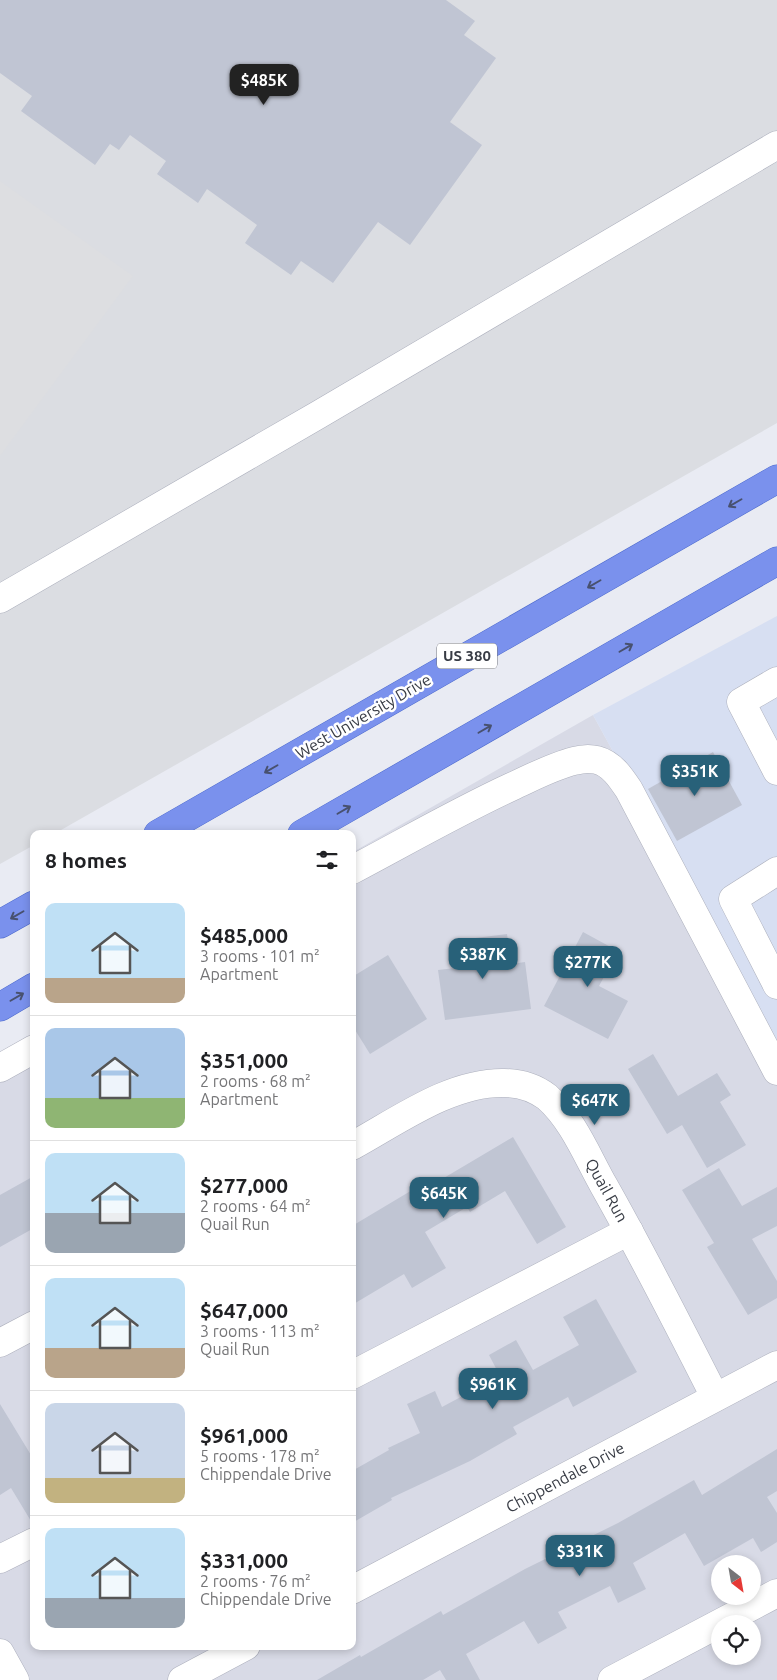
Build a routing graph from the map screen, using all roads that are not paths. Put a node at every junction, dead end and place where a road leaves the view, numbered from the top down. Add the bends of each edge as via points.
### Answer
1 (777, 145) edge
2 (777, 479) edge
3 (777, 561) edge
4 (0, 599) edge
5 (777, 680) edge
6 (777, 771) edge
7 (165, 830) edge
8 (309, 830) edge
9 (356, 868) edge
10 (777, 871) edge
11 (30, 907) edge
12 (0, 924) edge
13 (777, 985) edge
14 (30, 989) edge
15 (0, 1007) edge
16 (30, 1051) edge
17 (0, 1068) edge
18 (777, 1070) edge
19 (356, 1144) edge
20 (629, 1231) junction
21 (30, 1327) edge
22 (0, 1344) edge
23 (777, 1365) edge
24 (356, 1373) edge
25 (716, 1397) junction
26 (30, 1544) edge
27 (0, 1559) edge
28 (356, 1588) edge
29 (777, 1593) edge
30 (238, 1650) edge
31 (0, 1653) edge
32 (15, 1680) edge
33 (182, 1680) edge
34 (612, 1680) edge

1 - 4 street
2 -> 7 highway, West University Drive / US 380
8 -> 3 highway
5 - 6 street via 741,702
9 - 18 street via 530,778 573,761 585,759 607,764 629,790
10 - 13 street via 733,899
11 -> 12 highway
15 -> 14 highway
16 - 17 street
19 - 20 street, Quail Run via 457,1091 476,1085 505,1083 528,1086 545,1096 569,1123
20 - 24 street
20 - 25 street, Quail Run
21 - 22 street
23 - 25 street, Chippendale Drive
25 - 28 street, Chippendale Drive
26 - 27 street
29 - 34 street
30 - 33 street
31 - 32 street

